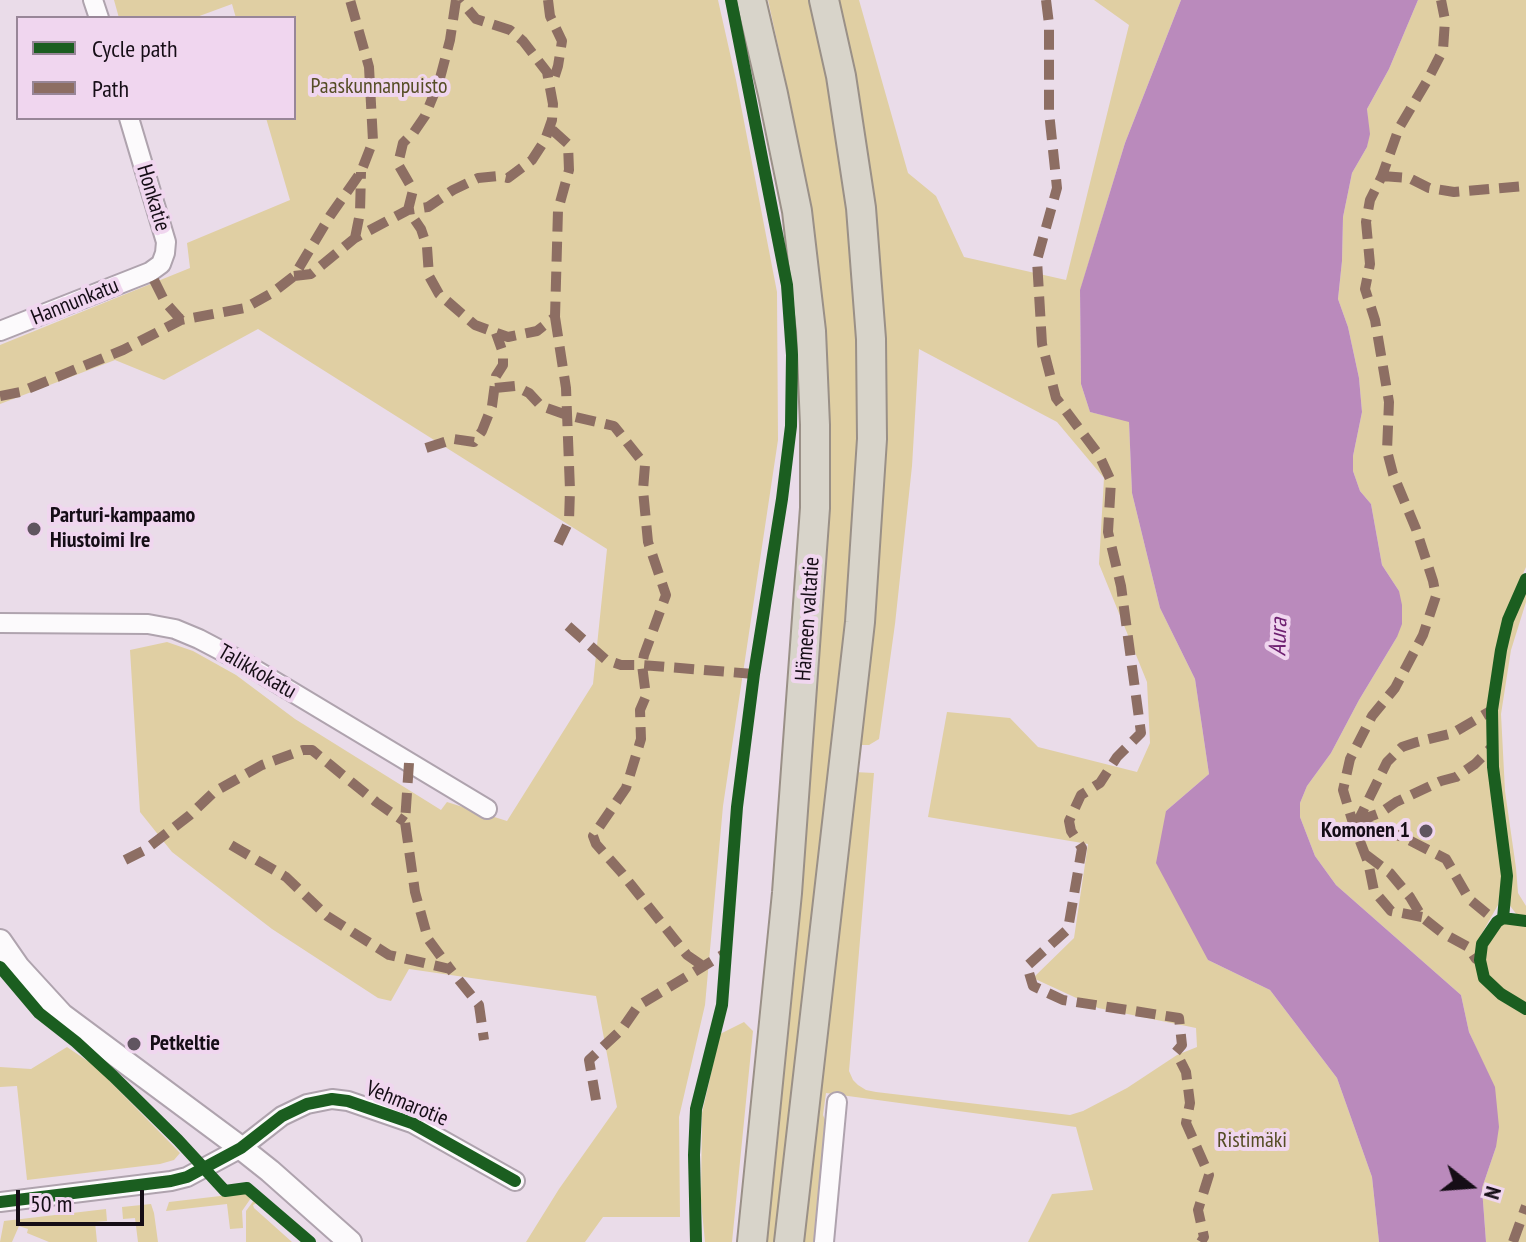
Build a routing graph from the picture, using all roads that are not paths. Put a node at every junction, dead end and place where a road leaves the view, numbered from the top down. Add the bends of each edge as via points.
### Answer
1 (751, 0) edge
2 (824, 0) edge
3 (130, 120) edge
4 (150, 272) joint
5 (0, 331) edge
6 (0, 623) edge
7 (487, 809) dead end
8 (0, 941) edge
9 (837, 1102) dead end
10 (241, 1148) junction
11 (515, 1181) dead end
12 (0, 1202) edge
13 (350, 1242) edge
14 (752, 1242) edge
15 (789, 1242) edge
16 (824, 1242) edge

1 - 14 highway, Hämeen valtatie via 797,211 815,425 815,508 787,893
2 - 15 highway via 861,208 872,439 860,622
3 - 4 street, Honkatie via 166,242 164,259
4 - 5 street, Hannunkatu
6 - 7 street, Talikkokatu via 148,624 175,629 239,660
8 - 10 street via 62,1015
9 - 16 street
10 - 11 street, Vehmarotie via 282,1116 332,1099 412,1123
10 - 12 street via 171,1181
10 - 13 street

